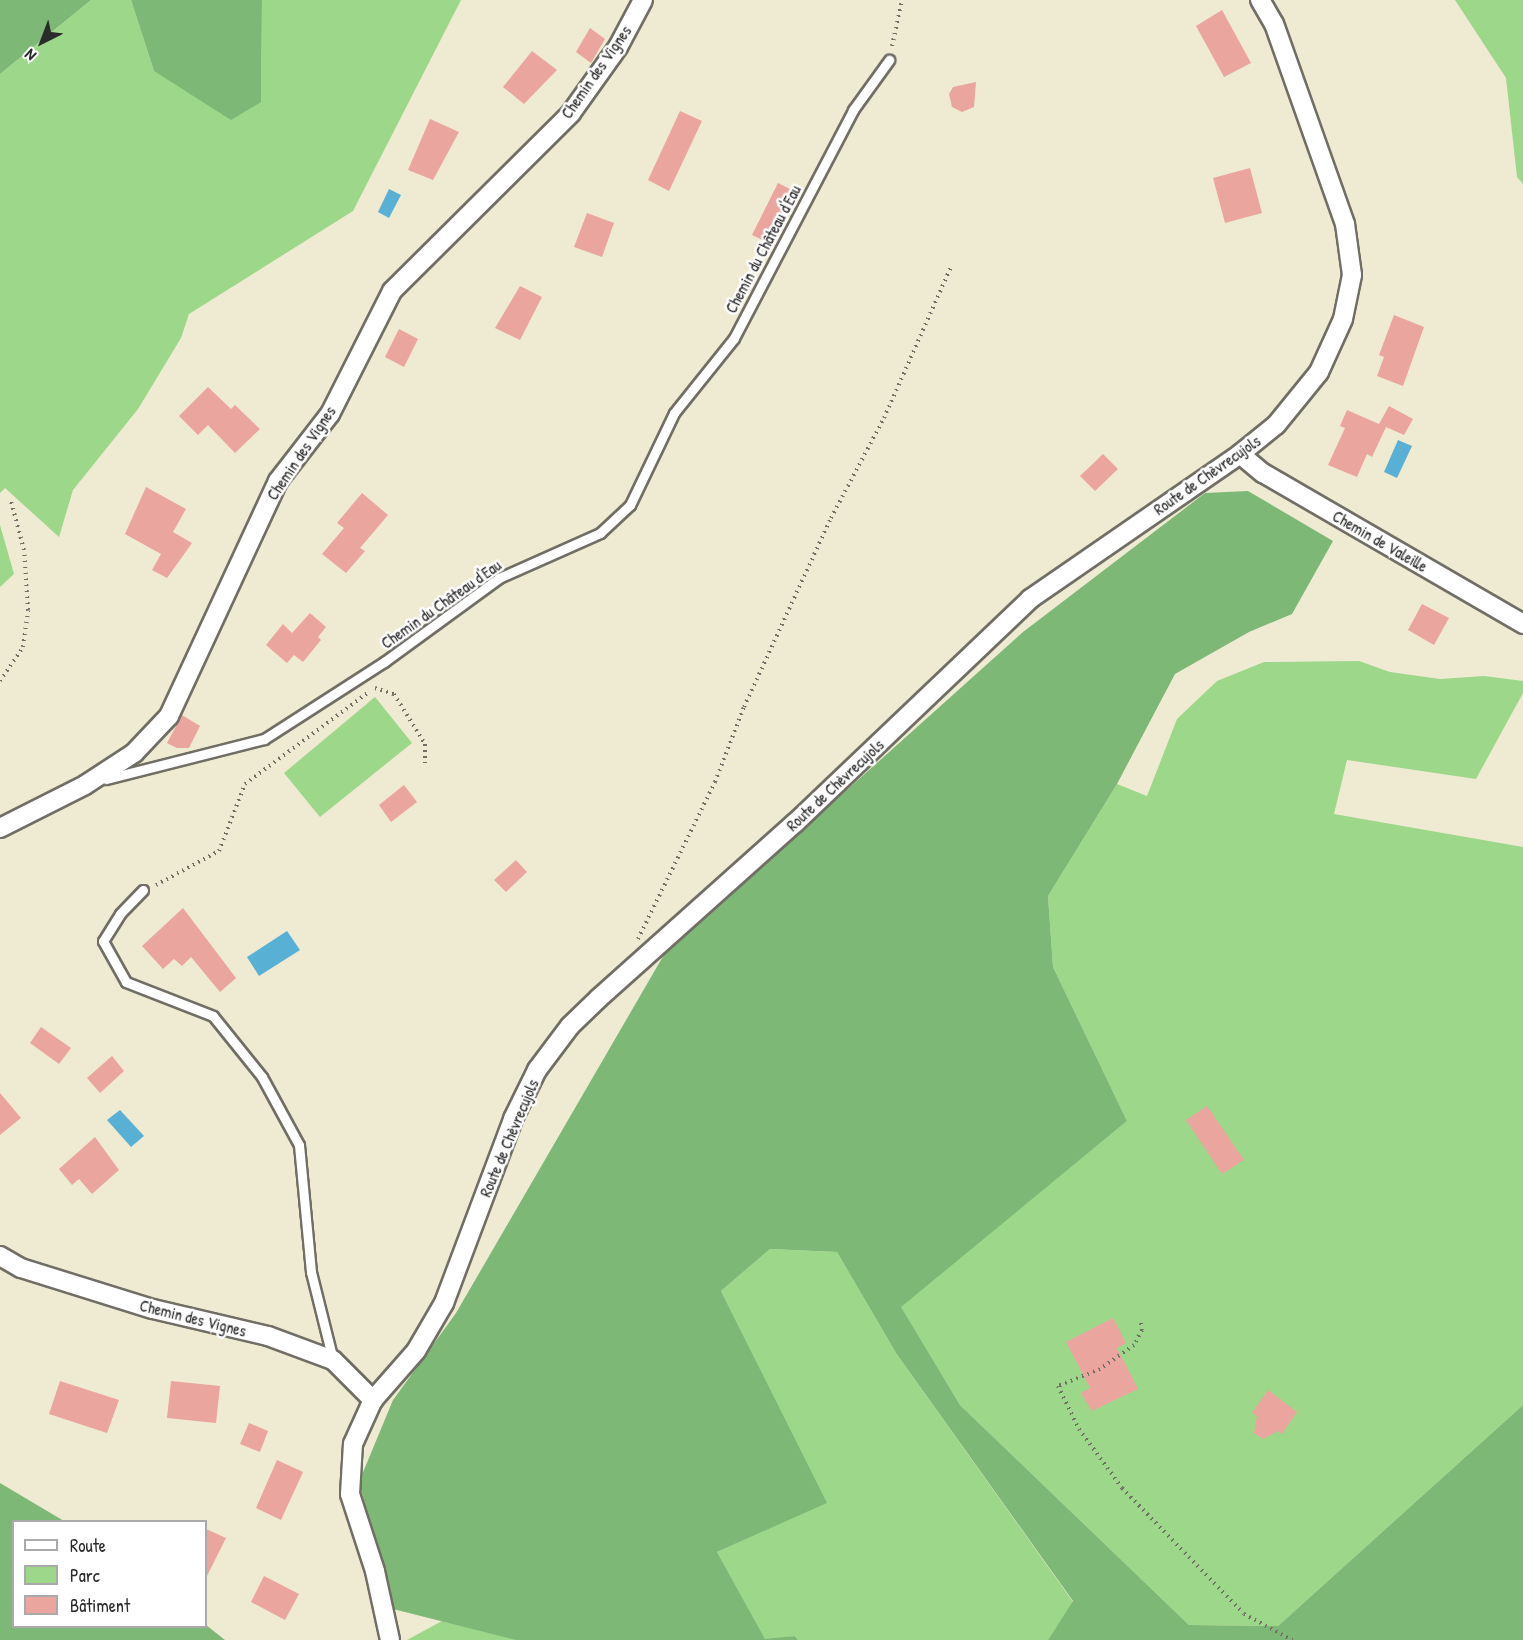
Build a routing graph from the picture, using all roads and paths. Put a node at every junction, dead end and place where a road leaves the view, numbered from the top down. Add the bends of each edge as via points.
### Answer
1 (643, 0) edge
2 (902, 0) edge
3 (1260, 0) edge
4 (889, 60) joint
5 (951, 267) dead end
6 (1240, 454) junction
7 (11, 501) dead end
8 (1523, 624) edge
9 (0, 681) edge
10 (425, 768) dead end
11 (85, 785) junction
12 (0, 828) edge
13 (143, 890) joint
14 (642, 960) junction
15 (0, 1256) edge
16 (1140, 1323) dead end
17 (333, 1360) junction
18 (373, 1400) junction
19 (390, 1640) edge
20 (1292, 1640) edge

1 - 11 street, Chemin des Vignes via 618,46 571,113 392,291 330,414 278,481 169,716 134,753
2 - 4 path
3 - 6 street, Route de Chèvrecujols via 1274,24 1345,224 1352,275 1343,319 1319,372 1276,425
4 - 11 lane, Chemin du Château d'Eau via 853,110 734,338 674,413 630,505 600,533 499,578 384,662 264,739
5 - 14 path via 884,417 831,518 744,707 715,782 637,934
6 - 8 street, Chemin de Valeille via 1263,473
6 - 14 street, Route de Chèvrecujols via 1030,599 795,823
7 - 9 path via 24,550 28,610 23,647
10 - 13 path via 425,744 394,694 377,686 245,784 219,851 177,877
11 - 12 street, Chemin des Vignes
13 - 17 lane via 120,914 103,941 126,982 213,1017 262,1077 299,1145 311,1272
14 - 18 street, Route de Chèvrecujols via 570,1026 537,1070 513,1119 444,1303 416,1351
15 - 17 street, Chemin des Vignes via 21,1268 268,1336
16 - 20 path via 1142,1330 1134,1345 1100,1369 1058,1386 1079,1430 1122,1488 1244,1614
17 - 18 street, Chemin des Vignes
18 - 19 street, Route de Chèvrecujols via 353,1444 350,1494 375,1571

